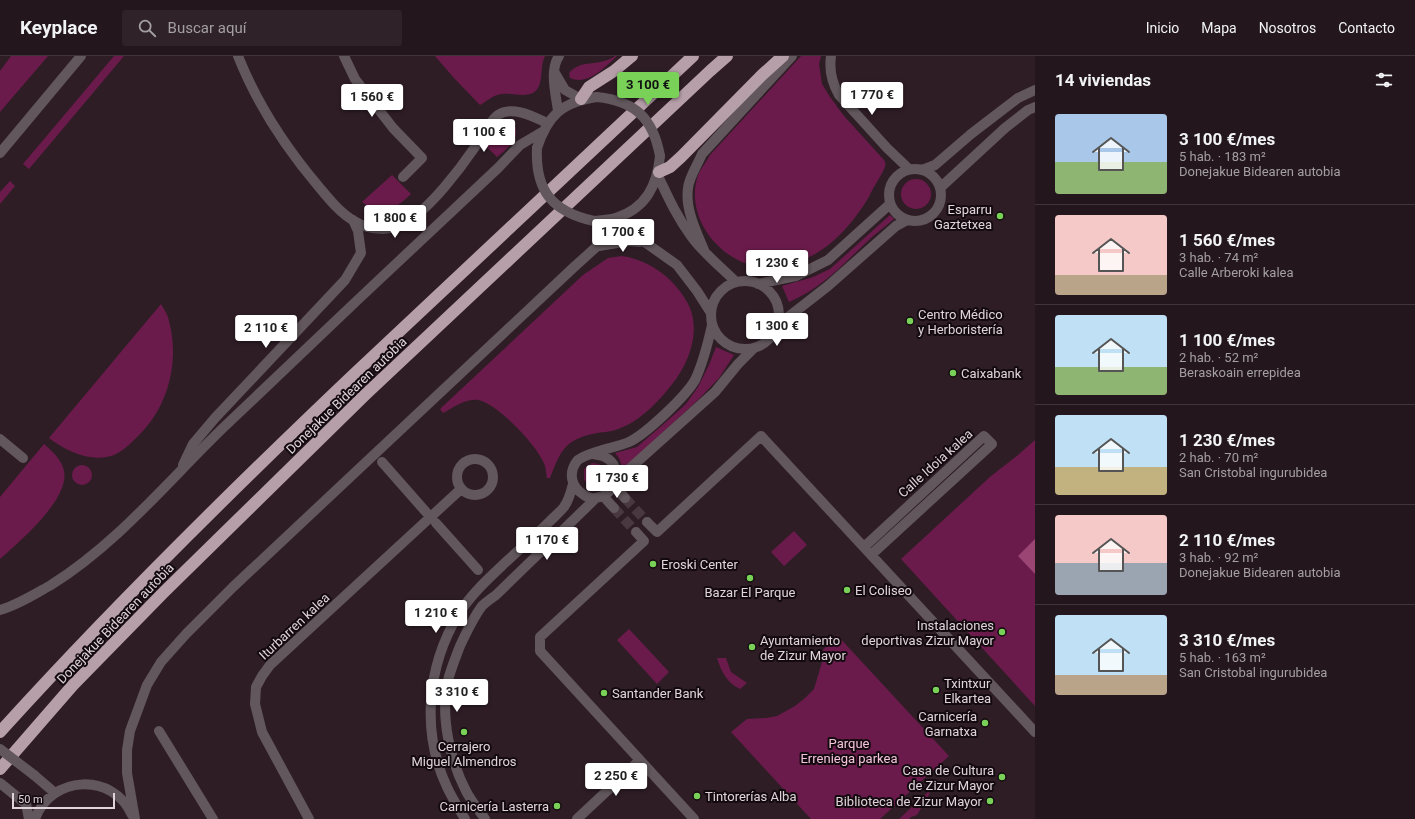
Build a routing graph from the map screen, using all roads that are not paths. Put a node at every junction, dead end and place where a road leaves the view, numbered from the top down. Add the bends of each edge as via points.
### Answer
1 (81, 56) edge
2 (238, 56) edge
3 (344, 56) edge
4 (559, 56) edge
5 (632, 56) edge
6 (692, 56) edge
7 (727, 56) edge
8 (783, 56) edge
9 (792, 56) edge
10 (831, 56) edge
11 (555, 73) junction
12 (1035, 90) edge
13 (581, 99) junction
14 (1035, 106) edge
15 (558, 111) junction
16 (545, 127) junction
17 (0, 153) edge
18 (909, 169) junction
19 (922, 170) junction
20 (658, 174) junction
21 (403, 177) dead end
22 (940, 188) junction
23 (890, 204) junction
24 (613, 219) junction
25 (353, 220) junction
26 (907, 220) junction
27 (646, 243) junction
28 (599, 246) junction
29 (704, 250) junction
30 (736, 282) junction
31 (758, 284) junction
32 (711, 313) junction
33 (712, 325) junction
34 (778, 325) junction
35 (754, 348) junction
36 (0, 439) edge
37 (593, 454) junction
38 (23, 458) dead end
39 (382, 462) dead end
40 (178, 475) junction
41 (615, 482) junction
42 (573, 484) junction
43 (461, 489) dead end
44 (600, 498) junction
45 (625, 498) tunnel mouth
46 (614, 508) tunnel mouth
47 (426, 512) dead end
48 (647, 522) tunnel mouth
49 (436, 523) dead end
50 (636, 532) tunnel mouth
51 (864, 547) junction
52 (871, 555) junction
53 (478, 570) dead end
54 (0, 610) edge
55 (158, 731) dead end
56 (0, 732) edge
57 (1035, 732) edge
58 (0, 749) edge
59 (640, 760) junction
60 (0, 769) edge
61 (0, 783) edge
62 (56, 792) junction
63 (29, 819) edge
64 (35, 819) edge
65 (134, 819) edge
66 (213, 819) edge
67 (309, 819) edge
68 (465, 819) edge
69 (485, 819) edge
70 (577, 819) edge
71 (694, 819) edge

1 - 17 street
2 - 25 street via 256,97 292,153 335,206
3 - 21 street via 355,79 393,128 422,158
4 - 11 street via 555,62
5 - 13 highway via 589,87
6 - 56 highway, Donejakue Bidearen autobia via 178,543
7 - 60 highway, Donejakue Bidearen autobia via 366,394 73,685
8 - 20 highway via 681,157
9 - 29 street via 702,154 688,187 688,206
10 - 18 street via 830,72 839,95
11 - 13 street via 565,90
11 - 15 street
12 - 19 street via 1018,98 935,165
13 - 15 street
13 - 20 street, bridge via 613,98 628,104 640,114 651,126 657,140 660,156
14 - 22 street via 1005,128
15 - 16 street
16 - 24 street, bridge via 537,148 536,166 540,182 549,197 562,209 577,217 594,221
16 - 25 street via 530,115 511,111 499,114 457,171 428,205 408,222 383,230 366,227
16 - 40 street via 520,145 222,429
18 - 19 street
18 - 23 street via 898,175 891,183
19 - 22 street via 937,180
20 - 24 street via 653,188 637,207
20 - 29 street via 672,205 691,236
22 - 26 street via 941,199 930,216 921,220
23 - 26 street via 897,214
23 - 31 street via 828,260 796,276
24 - 27 street via 625,232
24 - 28 street via 609,233
25 - 40 street via 358,231 361,253 345,280 215,418 193,444
26 - 34 street via 896,226 828,286
27 - 28 street via 629,241
27 - 32 street via 677,265
28 - 65 street via 233,586 161,662 147,685 130,731 127,773
29 - 30 street
30 - 31 street
30 - 32 street via 721,291
31 - 34 street via 770,292 777,302
32 - 33 street
33 - 35 street via 718,336 727,344 740,349
33 - 37 street via 707,348 694,381 679,399 646,431 628,442
34 - 35 street via 775,333 766,342
35 - 41 street via 715,392
36 - 38 street
37 - 41 street via 604,456 612,463 615,468
37 - 42 street via 578,461 572,470
39 - 47 street
40 - 54 street via 121,532 70,573
41 - 44 street
41 - 45 street
42 - 44 street via 577,491 588,498
42 - 68 street via 564,507 473,594 458,615 437,662 431,704 431,733 447,788
43 - 67 street, Iturbarren kalea via 270,664 256,687 255,704 262,732
44 - 46 street
44 - 69 street via 483,606 472,621 451,669 446,703 450,746 467,792
48 - 51 street via 656,532 761,436
49 - 53 street
50 - 59 street via 644,541 540,637 540,651
51 - 52 street
51 - 52 street, Calle Idoia kalea via 984,436 992,444
52 - 57 street
55 - 66 street
58 - 62 street, bridge
59 - 70 street
59 - 71 street
61 - 63 street via 26,804
62 - 64 street via 44,804
62 - 65 street via 70,786 87,784 103,787 117,796

